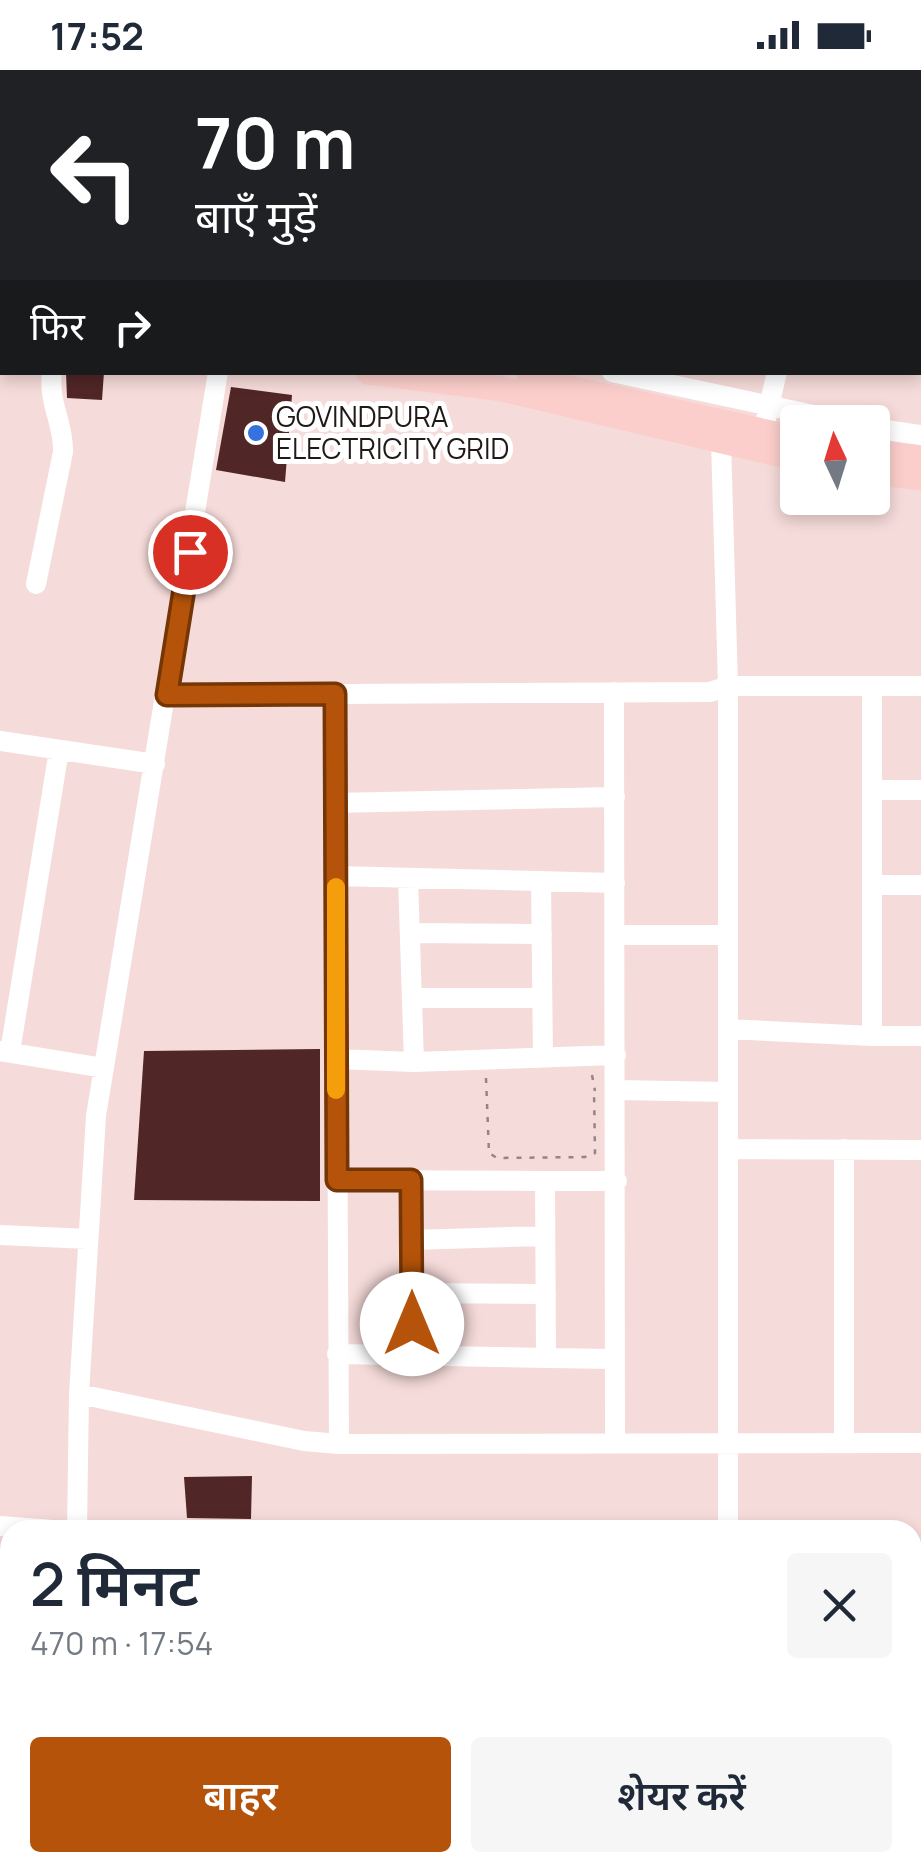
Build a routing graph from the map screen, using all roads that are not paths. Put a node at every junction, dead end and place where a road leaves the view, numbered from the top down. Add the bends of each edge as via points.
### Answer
1 (52, 375) edge
2 (211, 375) edge
3 (390, 375) edge
4 (527, 375) edge
5 (622, 375) edge
6 (776, 375) edge
7 (564, 379) edge
8 (766, 420) junction
9 (780, 420) edge
10 (780, 428) edge
11 (890, 431) edge
12 (921, 435) edge
13 (721, 441) junction
14 (780, 454) edge
15 (890, 454) edge
16 (921, 458) edge
17 (890, 474) edge
18 (921, 478) edge
19 (36, 584) dead end
20 (728, 686) junction
21 (872, 686) junction
22 (921, 686) edge
23 (614, 692) junction
24 (335, 694) junction
25 (167, 695) junction
26 (0, 740) edge
27 (59, 750) junction
28 (155, 764) junction
29 (872, 790) junction
30 (921, 790) edge
31 (615, 797) junction
32 (335, 803) junction
33 (336, 876) junction
34 (408, 878) junction
35 (541, 881) junction
36 (615, 883) junction
37 (872, 884) junction
38 (921, 884) edge
39 (410, 934) junction
40 (542, 934) junction
41 (726, 934) junction
42 (616, 935) junction
43 (412, 998) junction
44 (542, 998) junction
45 (728, 1029) junction
46 (872, 1036) junction
47 (921, 1036) edge
48 (5, 1051) edge
49 (616, 1055) junction
50 (543, 1058) junction
51 (336, 1059) junction
52 (414, 1062) junction
53 (104, 1068) junction
54 (616, 1090) junction
55 (728, 1092) junction
56 (728, 1149) junction
57 (844, 1150) junction
58 (921, 1150) edge
59 (337, 1180) junction
60 (411, 1180) junction
61 (545, 1180) junction
62 (616, 1182) junction
63 (0, 1235) edge
64 (545, 1236) junction
65 (88, 1239) junction
66 (411, 1240) junction
67 (411, 1293) junction
68 (546, 1294) junction
69 (337, 1354) junction
70 (412, 1356) junction
71 (546, 1358) junction
72 (616, 1359) junction
73 (80, 1394) junction
74 (726, 1443) junction
75 (844, 1443) junction
76 (921, 1443) edge
77 (339, 1444) junction
78 (615, 1444) junction
79 (77, 1520) edge
80 (728, 1520) edge

1 - 19 street via 63,452
2 - 25 street
3 - 13 main road via 502,390
4 - 7 main road
5 - 8 street
6 - 8 street
7 - 8 main road
8 - 9 street
8 - 10 main road
11 - 12 street
13 - 14 main road
13 - 20 street
15 - 16 main road
17 - 18 main road
20 - 21 street
20 - 23 street via 710,692
20 - 41 street
21 - 22 street
21 - 29 street
23 - 24 street
23 - 31 street
24 - 25 street
24 - 32 street
25 - 28 street
26 - 27 street
27 - 28 street
27 - 48 street
28 - 53 street
29 - 30 street
29 - 37 street
31 - 32 street
31 - 36 street
32 - 33 street
33 - 34 street
33 - 51 street
34 - 35 street
34 - 39 street
35 - 36 street
35 - 40 street
36 - 42 street
37 - 38 street
37 - 46 street
39 - 40 street
39 - 43 street
40 - 44 street
41 - 42 street
41 - 45 street
42 - 49 street
43 - 44 street
43 - 52 street
44 - 50 street
45 - 46 street
45 - 55 street
46 - 47 street
48 - 53 street
49 - 50 street
49 - 54 street
50 - 52 street
51 - 52 street
51 - 59 street
53 - 65 street
54 - 55 street
54 - 62 street
55 - 56 street
56 - 57 street
56 - 74 street
57 - 58 street
57 - 75 street
59 - 60 street
59 - 69 street
60 - 61 street
60 - 66 street
61 - 62 street
61 - 64 street
62 - 72 street
63 - 65 street
64 - 66 street
64 - 68 street
65 - 73 street
66 - 67 street
67 - 68 street
67 - 70 street
68 - 71 street
69 - 70 street
69 - 77 street
70 - 71 street
71 - 72 street
72 - 78 street
73 - 77 street
73 - 79 street
74 - 75 street
74 - 78 street
74 - 80 street
75 - 76 street
77 - 78 street

